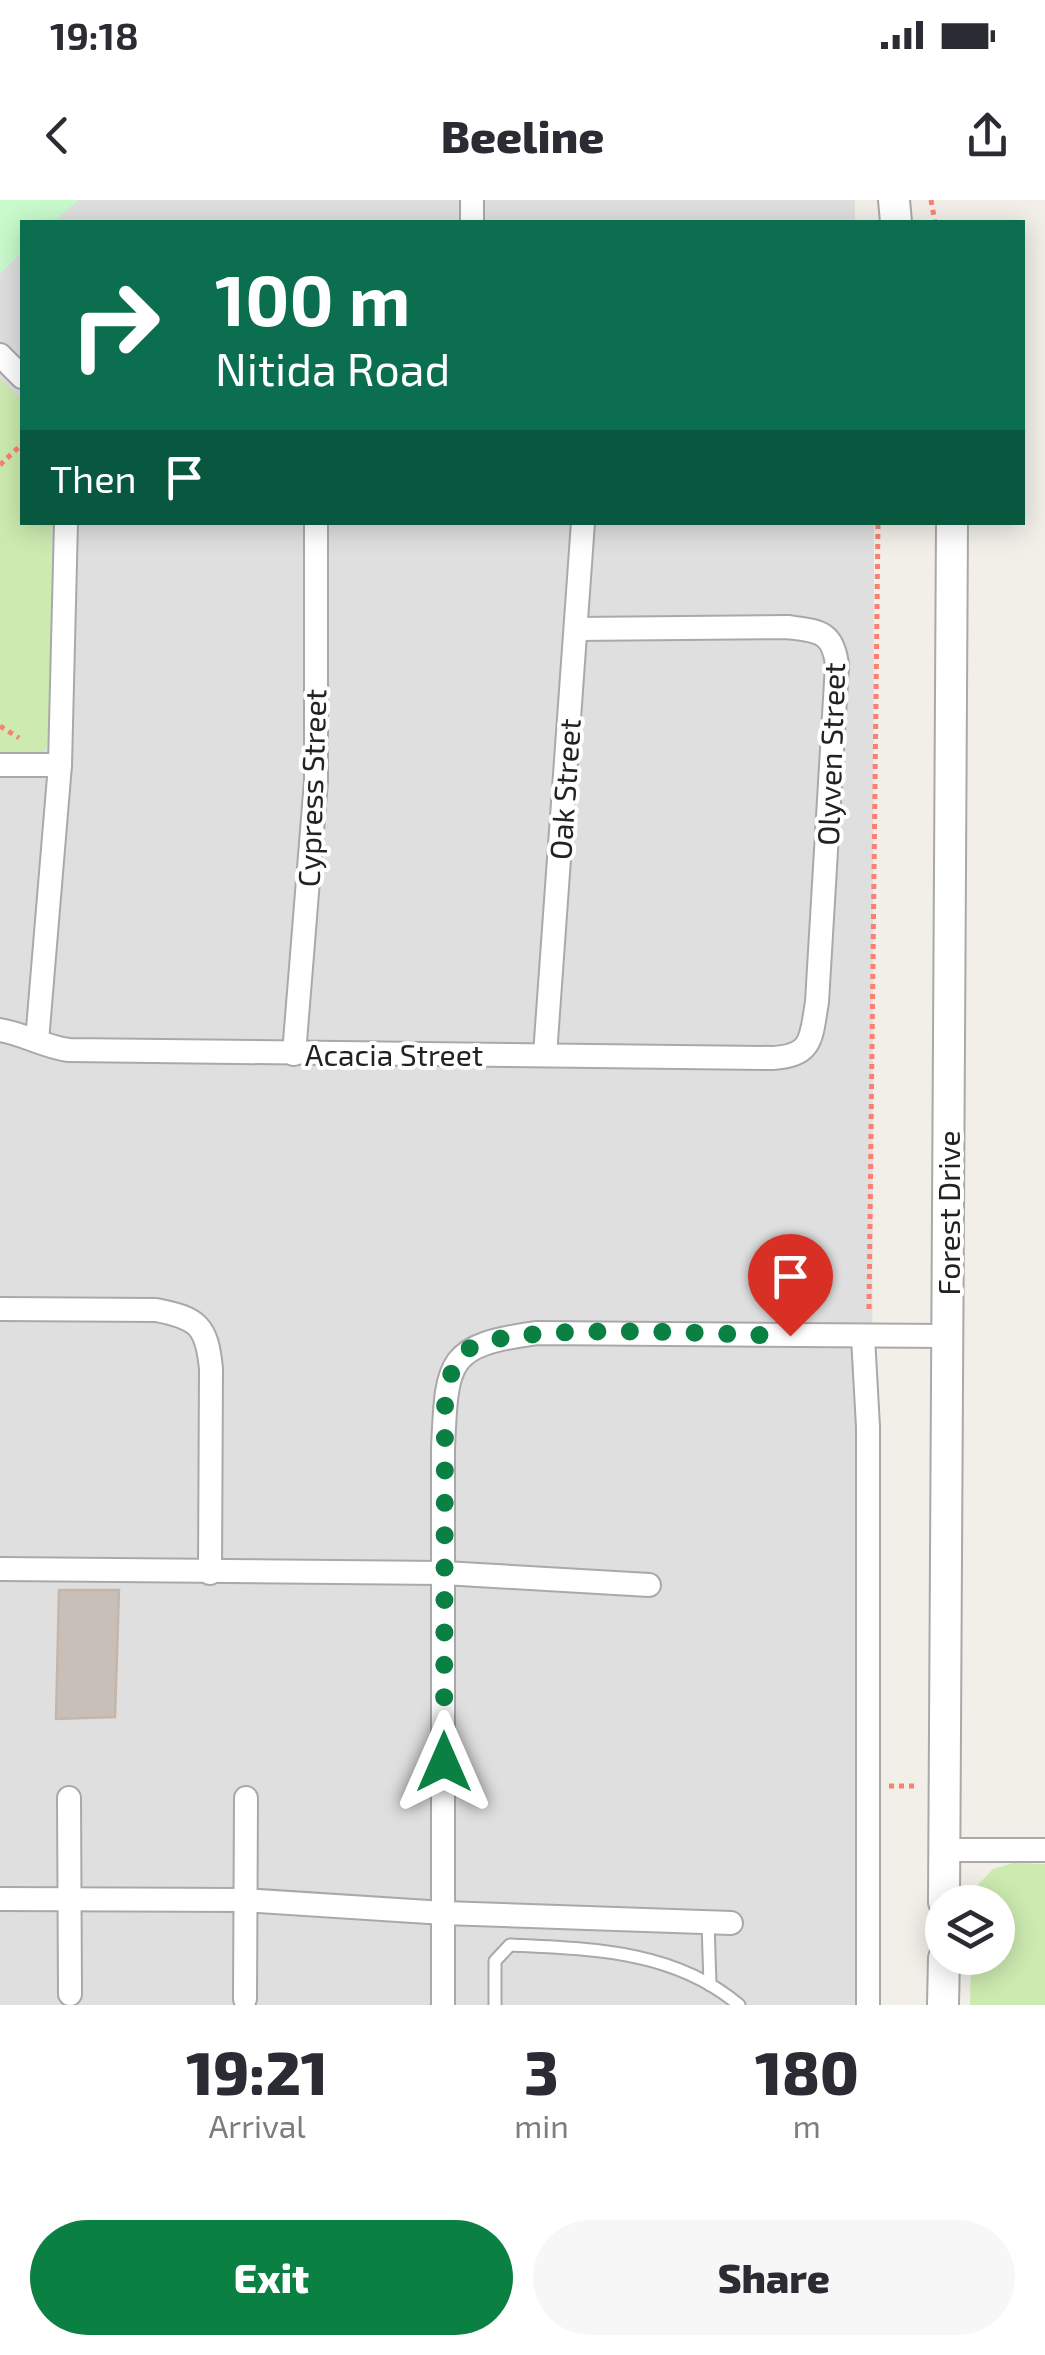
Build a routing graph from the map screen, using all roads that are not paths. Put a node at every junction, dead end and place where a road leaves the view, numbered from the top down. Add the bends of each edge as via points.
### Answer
1 (0, 355) edge
2 (20, 374) edge
3 (66, 525) edge
4 (316, 525) edge
5 (583, 525) edge
6 (952, 525) edge
7 (576, 629) junction
8 (0, 765) edge
9 (60, 765) junction
10 (0, 1030) edge
11 (37, 1041) junction
12 (294, 1054) junction
13 (545, 1055) junction
14 (791, 1057) joint
15 (0, 1309) edge
16 (866, 1328) junction
17 (948, 1336) junction
18 (0, 1569) edge
19 (210, 1573) junction
20 (444, 1574) junction
21 (649, 1585) dead end
22 (68, 1798) dead end
23 (246, 1798) dead end
24 (945, 1850) junction
25 (1045, 1850) edge
26 (944, 1885) edge
27 (0, 1898) edge
28 (69, 1900) junction
29 (244, 1900) junction
30 (444, 1913) junction
31 (719, 1922) joint
32 (944, 1975) edge
33 (710, 1986) junction
34 (70, 1994) dead end
35 (245, 1999) dead end
36 (443, 2005) edge
37 (495, 2005) edge
38 (740, 2005) edge
39 (868, 2005) edge
40 (944, 2005) edge

1 - 2 street
3 - 9 street
4 - 12 street, Cypress Street via 316,780
5 - 7 street, Oak Street
6 - 17 street, Forest Drive
7 - 13 street, Oak Street
7 - 14 street, Olyven Street via 787,627 818,631 835,649 817,1002 809,1042
8 - 9 street
9 - 11 street
10 - 11 street, Acacia Street
11 - 12 street, Acacia Street via 69,1050
12 - 13 street, Acacia Street
13 - 14 street, Acacia Street
15 - 19 street via 156,1310 199,1326 211,1369
16 - 17 street
16 - 20 street via 536,1333 465,1350 451,1372 445,1406
16 - 39 street
17 - 24 street, Forest Drive
18 - 19 street
19 - 20 street
20 - 21 street
20 - 30 street
22 - 28 street
23 - 29 street
24 - 25 street
24 - 26 street, Forest Drive
27 - 28 street
28 - 29 street
28 - 34 street
29 - 30 street
29 - 35 street
30 - 31 street
30 - 36 street
31 - 33 lane
32 - 40 street
33 - 37 lane via 646,1956 510,1945 496,1961
33 - 38 lane

